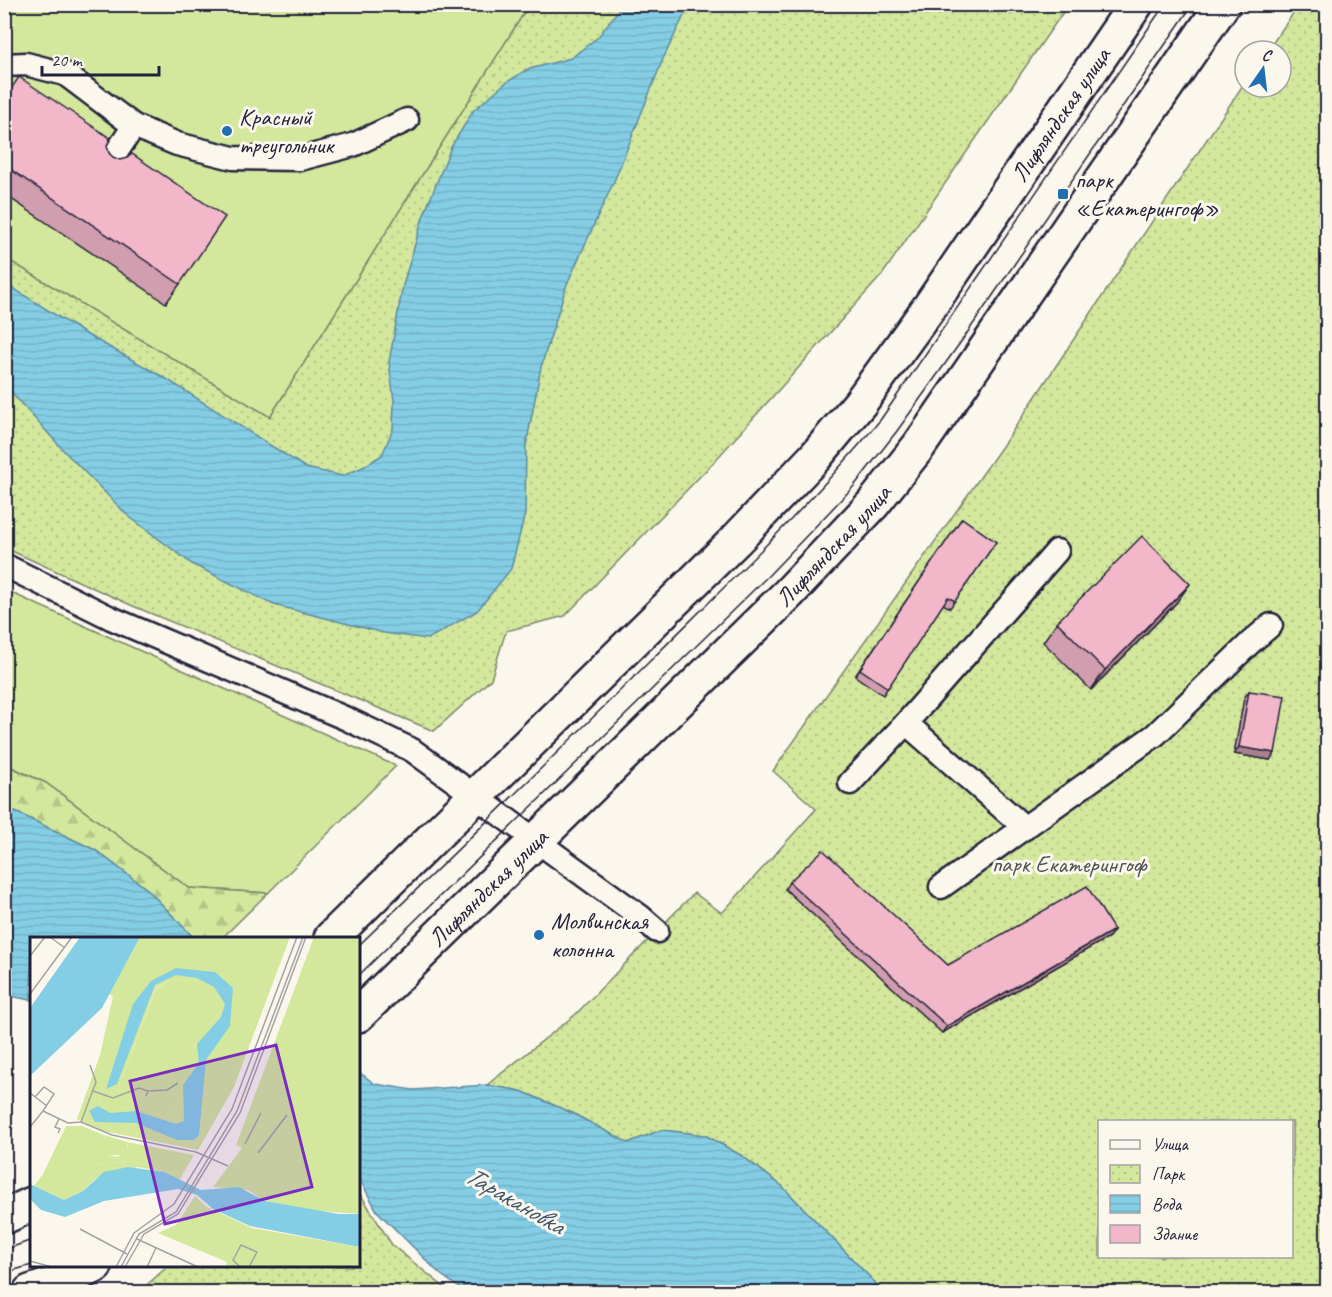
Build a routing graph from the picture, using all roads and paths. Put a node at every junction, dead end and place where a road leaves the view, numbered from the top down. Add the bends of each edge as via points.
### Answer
1 (1136, 4) edge
2 (1223, 4) edge
3 (4, 65) edge
4 (407, 120) dead end
5 (134, 126) junction
6 (107, 166) edge
7 (1057, 551) dead end
8 (4, 565) edge
9 (1270, 626) dead end
10 (906, 723) junction
11 (850, 783) dead end
12 (475, 796) junction
13 (1025, 828) junction
14 (535, 840) junction
15 (941, 887) dead end
16 (657, 931) dead end
17 (333, 937) edge
18 (360, 1013) edge
19 (30, 1205) edge
20 (4, 1217) edge
21 (93, 1267) edge
22 (30, 1293) edge

1 - 12 street, Лифляндская улица via 928,309 815,457
2 - 14 street, Лифляндская улица via 920,446 873,504 789,593
3 - 5 lane via 26,64 65,74
4 - 5 lane via 353,145 300,159 233,158 177,144
5 - 6 lane
7 - 10 lane
8 - 12 lane via 111,618 412,750
9 - 13 lane via 1155,735
10 - 11 lane
10 - 13 lane
12 - 14 lane
12 - 17 street, Лифляндская улица
13 - 15 lane
14 - 16 lane
14 - 18 street, Лифляндская улица
19 - 20 street
21 - 22 street

